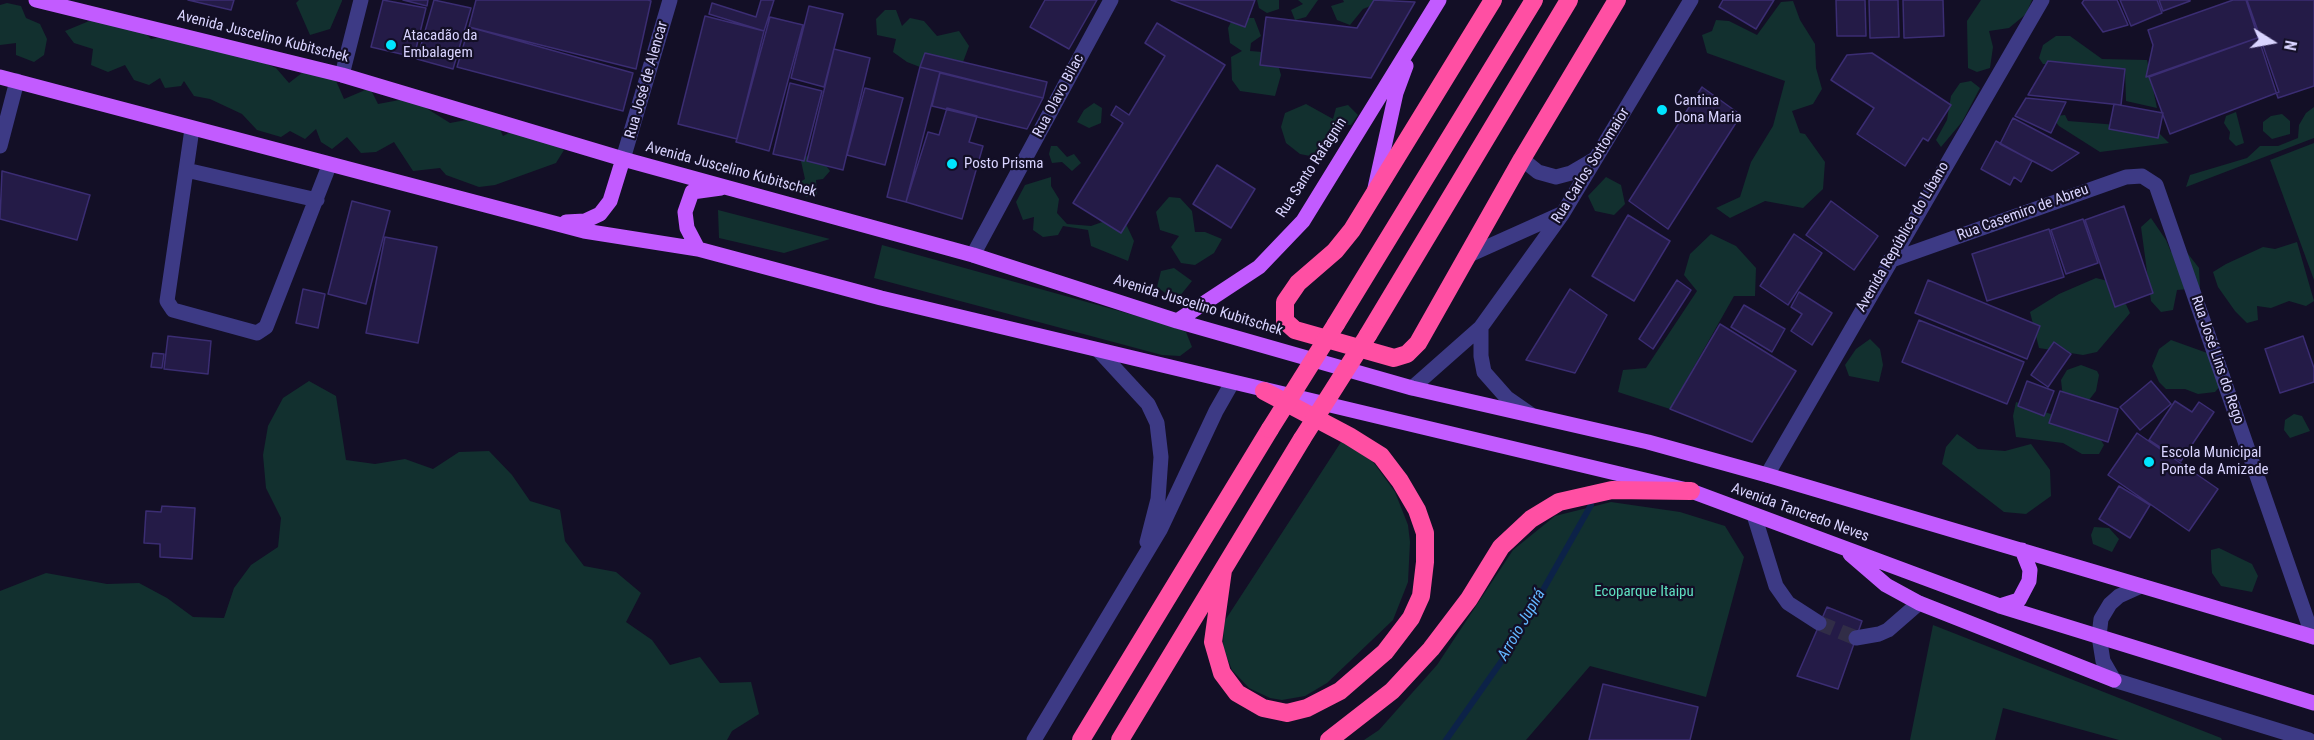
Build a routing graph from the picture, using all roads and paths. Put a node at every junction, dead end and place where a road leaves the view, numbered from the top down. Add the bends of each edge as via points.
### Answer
1 (36, 0) edge
2 (361, 0) edge
3 (670, 0) edge
4 (1111, 0) edge
5 (1439, 0) edge
6 (1492, 0) edge
7 (1534, 0) edge
8 (1569, 0) edge
9 (1617, 0) edge
10 (1691, 0) edge
11 (2042, 0) edge
12 (1417, 35) junction
13 (342, 75) junction
14 (0, 77) edge
15 (17, 81) junction
16 (192, 129) junction
17 (0, 146) edge
18 (1598, 157) junction
19 (623, 159) junction
20 (1522, 159) junction
21 (329, 166) junction
22 (186, 170) junction
23 (2156, 184) joint
24 (729, 187) junction
25 (1373, 198) junction
26 (317, 200) junction
27 (1563, 213) junction
28 (552, 223) junction
29 (699, 249) junction
30 (973, 255) junction
31 (1467, 255) junction
32 (1889, 261) junction
33 (1177, 321) junction
34 (1481, 327) junction
35 (1099, 351) junction
36 (1232, 383) junction
37 (1412, 388) junction
38 (1264, 391) junction
39 (1535, 417) junction
40 (1767, 475) junction
41 (1691, 491) junction
42 (1754, 515) junction
43 (1843, 548) junction
44 (2022, 550) junction
45 (1144, 554) junction
46 (1222, 570) junction
47 (2141, 586) junction
48 (1919, 603) junction
49 (2000, 606) junction
50 (1819, 623) tunnel mouth
51 (2099, 636) junction
52 (2313, 637) edge
53 (1856, 638) tunnel mouth
54 (2114, 680) junction
55 (2314, 703) edge
56 (2265, 734) edge
57 (1034, 740) edge
58 (1081, 740) edge
59 (1120, 740) edge
60 (1329, 740) edge
61 (2309, 740) edge

1 - 13 main road, Avenida Juscelino Kubitschek
2 - 13 street
3 - 19 street, Rua José de Alencar
4 - 30 street, Rua Olavo Bilac
5 - 12 main road, Rua Santo Rafagnin
6 - 25 highway
7 - 58 highway, bridge
8 - 46 highway, bridge
9 - 20 highway
10 - 18 street, Rua Carlos Sottomaior
11 - 32 street, Avenida República do Líbano
12 - 25 main road via 1396,93
12 - 33 main road, Rua Santo Rafagnin via 1303,220 1258,267
13 - 19 main road, Avenida Juscelino Kubitschek
14 - 15 main road
15 - 16 main road
15 - 17 street
16 - 21 main road
16 - 22 street
18 - 20 street via 1556,177 1538,172
18 - 27 street, Rua Carlos Sottomaior
19 - 24 main road, Avenida Juscelino Kubitschek
19 - 28 main road via 610,201 600,214 585,221
20 - 31 highway
21 - 26 street
21 - 28 main road
22 - 26 street
22 - 26 street via 167,301 173,310 257,333 266,327
23 - 32 street, Rua Casemiro de Abreu via 2142,176 2126,177
23 - 52 street, Rua José Lins do Rego
24 - 29 main road via 692,192 685,212 687,228
24 - 30 main road, Avenida Juscelino Kubitschek
25 - 31 highway via 1335,251 1298,283 1285,302 1285,321 1295,330 1394,358 1407,354 1418,343
27 - 31 street
27 - 34 street, Rua Carlos Sottomaior
28 - 29 main road
29 - 35 main road
30 - 33 main road, Avenida Juscelino Kubitschek
32 - 40 street, Avenida República do Líbano
33 - 37 main road, Avenida Juscelino Kubitschek
34 - 37 street, Rua Carlos Sottomaior
34 - 39 street via 1484,372 1507,398
35 - 36 main road
35 - 45 street via 1148,404 1157,423 1161,458 1158,499
36 - 38 main road
36 - 45 street via 1176,501
37 - 39 main road, Avenida Tancredo Neves
38 - 41 main road, Avenida Tancredo Neves
38 - 46 highway via 1373,451 1400,481 1425,533 1421,596 1412,618 1385,652 1341,691 1307,708 1287,712 1263,708 1237,693 1222,674 1213,642
39 - 40 main road, Avenida Tancredo Neves via 1648,442
40 - 44 main road, Avenida Tancredo Neves
41 - 42 main road, Avenida Tancredo Neves
41 - 60 highway via 1612,490 1559,502 1532,519 1501,547 1431,650 1392,691
42 - 43 main road, Avenida Tancredo Neves
42 - 50 street via 1776,586 1788,603
43 - 48 main road via 1886,585
43 - 49 main road, Avenida Tancredo Neves
44 - 47 main road, Avenida Tancredo Neves
44 - 49 main road via 2030,570 2029,580 2019,600
45 - 57 street
46 - 59 highway
47 - 51 street via 2110,604 2101,619
47 - 52 main road, Avenida Tancredo Neves
48 - 53 street via 1888,630
48 - 54 main road
49 - 51 main road, Avenida Tancredo Neves
51 - 54 street via 2103,661
51 - 55 main road, Avenida Tancredo Neves
54 - 56 street
56 - 61 street

